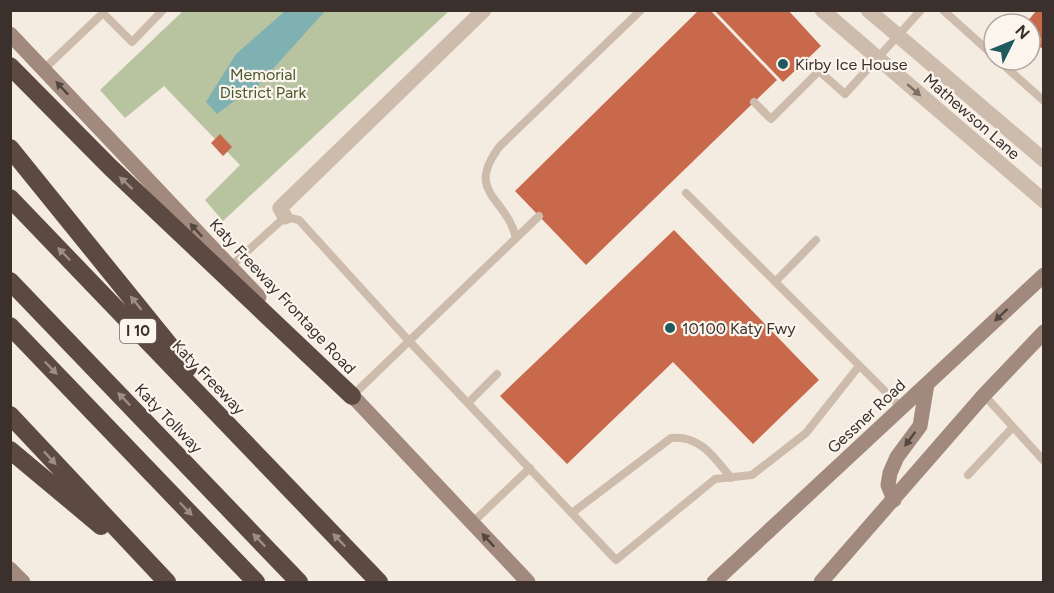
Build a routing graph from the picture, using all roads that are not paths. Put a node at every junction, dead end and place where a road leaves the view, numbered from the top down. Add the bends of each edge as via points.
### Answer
1 (163, 10) edge
2 (484, 10) edge
3 (641, 10) edge
4 (822, 10) edge
5 (867, 10) edge
6 (921, 10) edge
7 (943, 10) edge
8 (10, 34) edge
9 (898, 36) junction
10 (982, 45) edge
11 (877, 57) junction
12 (10, 66) edge
13 (44, 69) junction
14 (1011, 72) edge
15 (1044, 101) edge
16 (754, 102) dead end
17 (10, 148) edge
18 (1044, 160) edge
19 (686, 194) dead end
20 (10, 198) edge
21 (1044, 201) edge
22 (539, 216) dead end
23 (285, 217) junction
24 (516, 238) junction
25 (816, 240) dead end
26 (230, 267) junction
27 (1044, 275) edge
28 (10, 281) edge
29 (775, 282) junction
30 (10, 326) edge
31 (1044, 332) edge
32 (409, 341) junction
33 (859, 366) junction
34 (497, 374) dead end
35 (927, 384) junction
36 (984, 395) junction
37 (352, 396) junction
38 (468, 403) junction
39 (901, 407) junction
40 (10, 415) edge
41 (1013, 427) junction
42 (10, 450) edge
43 (1044, 460) edge
44 (265, 463) junction
45 (530, 468) junction
46 (968, 475) dead end
47 (731, 478) junction
48 (894, 500) junction
49 (572, 513) junction
50 (472, 523) junction
51 (10, 569) edge
52 (166, 581) edge
53 (23, 582) edge
54 (256, 582) edge
55 (299, 582) edge
56 (379, 582) edge
57 (528, 582) edge
58 (714, 582) edge
59 (821, 582) edge

1 - 13 lane via 132,42 103,13
2 - 23 street via 280,208
3 - 24 lane via 490,159 485,175 487,189 506,213
4 - 11 street, Mathewson Lane
5 - 9 street, Mathewson Lane
6 - 9 lane
7 - 10 lane
8 - 13 main road, Katy Freeway Frontage Road
9 - 11 lane
9 - 18 street, Mathewson Lane
11 - 16 lane via 845,94 819,71 771,119
11 -> 21 street, Mathewson Lane
37 -> 12 highway via 110,167
26 -> 13 main road, Katy Freeway Frontage Road
14 - 15 lane
44 -> 17 highway
19 - 29 lane
44 -> 20 highway, Katy Freeway / I 10
22 - 24 lane
23 - 26 lane
23 - 32 lane via 298,220
24 - 32 lane
25 - 29 lane
26 - 37 main road, Katy Freeway Frontage Road
27 -> 35 main road, Gessner Road
55 -> 28 highway, Katy Tollway
29 - 33 lane
30 -> 54 highway
31 - 36 main road
32 - 37 lane
32 - 38 lane
33 - 39 lane
33 - 47 lane via 806,433 752,475
34 - 38 lane
35 - 39 main road, Gessner Road
35 -> 48 main road via 920,426 890,473 888,485
36 - 41 lane
36 - 48 main road
37 - 50 main road, Katy Freeway Frontage Road
38 - 45 lane
39 - 58 main road, Gessner Road
40 -> 52 highway
41 - 43 lane
41 - 46 lane
42 - 52 highway
56 -> 44 highway, Katy Freeway / I 10
45 - 49 lane
45 - 50 lane
47 - 49 lane via 697,442 684,437 670,438
47 - 49 lane via 715,479 616,560
48 - 59 main road
57 -> 50 main road, Katy Freeway Frontage Road
51 - 53 main road

